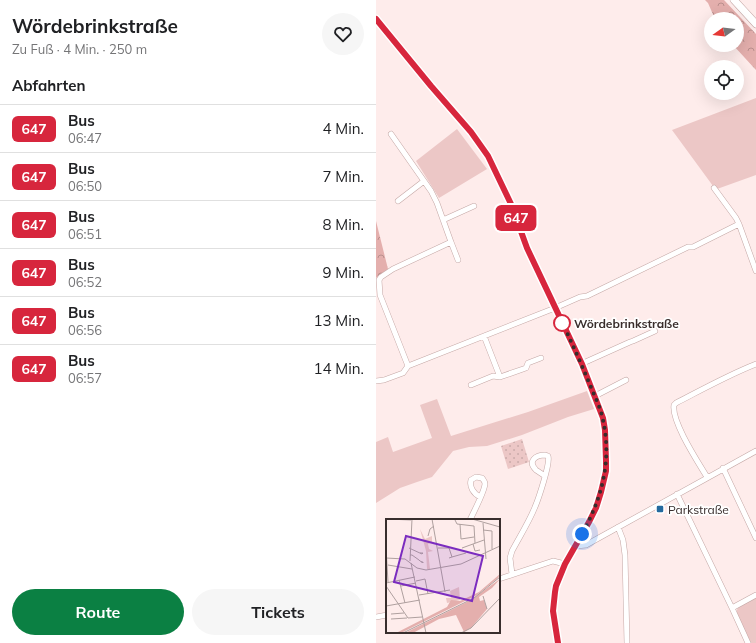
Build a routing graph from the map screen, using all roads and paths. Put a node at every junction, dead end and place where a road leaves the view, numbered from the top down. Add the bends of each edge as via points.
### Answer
1 (734, 0) edge
2 (376, 19) edge
3 (756, 24) edge
4 (391, 134) dead end
5 (424, 181) junction
6 (714, 188) dead end
7 (398, 201) dead end
8 (474, 206) dead end
9 (443, 220) junction
10 (739, 224) junction
11 (451, 242) junction
12 (458, 260) dead end
13 (756, 270) edge
14 (555, 308) junction
15 (655, 331) dead end
16 (484, 336) junction
17 (541, 358) dead end
18 (582, 364) junction
19 (756, 364) edge
20 (408, 366) junction
21 (500, 377) junction
22 (626, 380) dead end
23 (376, 381) edge
24 (471, 385) dead end
25 (595, 396) junction
26 (756, 451) edge
27 (723, 468) junction
28 (545, 476) dead end
29 (707, 477) junction
30 (677, 494) junction
31 (480, 497) dead end
32 (470, 519) edge
33 (618, 527) junction
34 (756, 538) edge
35 (576, 546) junction
36 (565, 564) junction
37 (512, 574) junction
38 (500, 579) edge
39 (756, 596) edge
40 (732, 608) junction
41 (386, 615) edge
42 (376, 617) edge
43 (558, 643) edge
44 (627, 643) edge
45 (748, 643) edge

1 - 3 main road
2 - 14 street via 471,132 488,156
4 - 5 street
5 - 7 street
5 - 9 street
6 - 10 street
8 - 9 street
9 - 11 street
10 - 13 street
10 - 14 street via 588,296
11 - 12 street
11 - 20 street via 393,269 379,280 380,294
14 - 16 street
14 - 18 street
15 - 18 street
16 - 20 street
16 - 21 street
17 - 21 street via 528,363 526,368
18 - 25 street
19 - 29 street via 674,405 681,431
20 - 23 street via 403,373
21 - 24 street via 493,376
22 - 25 street
25 - 35 street via 605,430 606,471 596,508
26 - 27 street
27 - 29 street
27 - 34 street
28 - 37 street via 535,508 512,551
29 - 30 street
30 - 33 street
30 - 40 street
31 - 32 street
33 - 35 street via 586,545
33 - 44 street via 625,555
35 - 36 street
36 - 37 street via 553,561
36 - 43 street via 556,586 554,602
37 - 38 street
39 - 40 street
40 - 45 street
41 - 42 street

